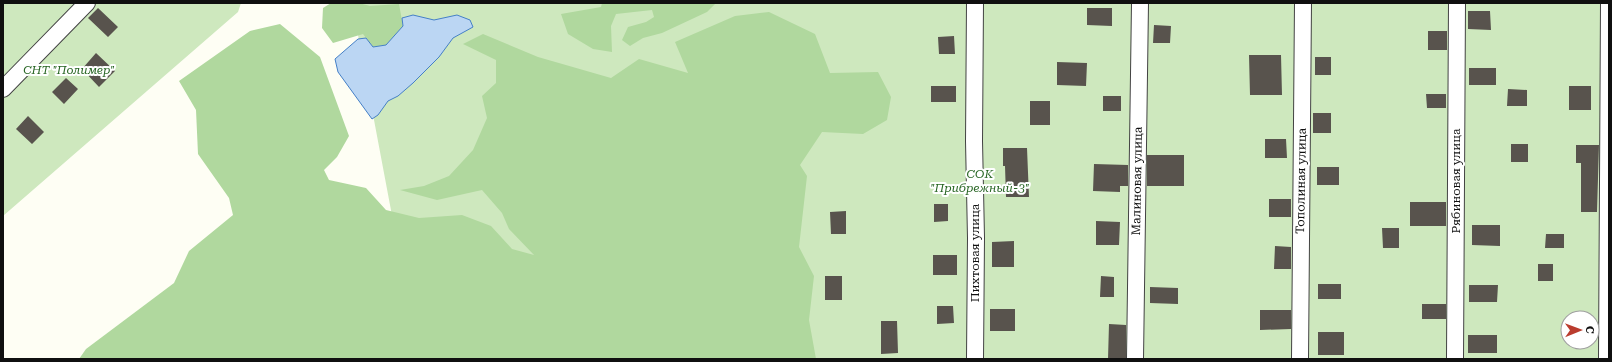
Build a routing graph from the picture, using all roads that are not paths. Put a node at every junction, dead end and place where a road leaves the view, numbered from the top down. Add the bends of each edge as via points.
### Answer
1 (87, 3) edge
2 (975, 3) edge
3 (1140, 3) edge
4 (1303, 3) edge
5 (1458, 3) edge
6 (1609, 3) edge
7 (3, 89) edge
8 (975, 359) edge
9 (1135, 359) edge
10 (1300, 359) edge
11 (1455, 359) edge
12 (1607, 359) edge

1 - 7 street
2 - 8 street, Пихтовая улица
3 - 9 street, Малиновая улица
4 - 10 street, Тополиная улица
5 - 11 street, Рябиновая улица
6 - 12 street

